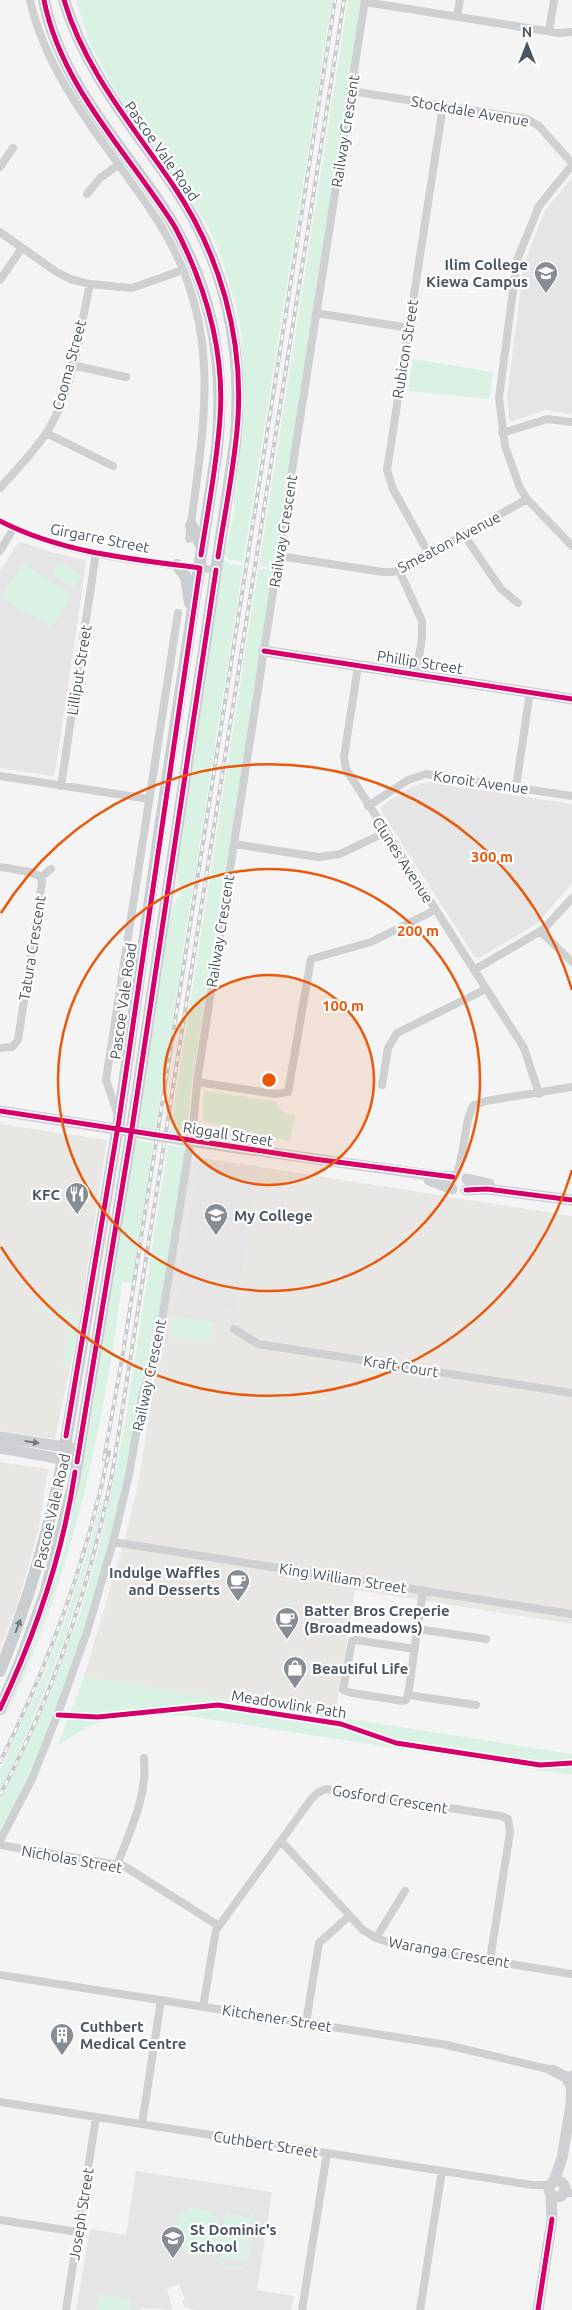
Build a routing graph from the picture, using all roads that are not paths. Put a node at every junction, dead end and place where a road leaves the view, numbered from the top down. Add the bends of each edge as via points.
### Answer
1 (30, 0) edge
2 (44, 0) edge
3 (64, 0) edge
4 (460, 0) edge
5 (554, 0) edge
6 (365, 1) edge
7 (457, 17) junction
8 (549, 31) junction
9 (572, 32) edge
10 (351, 91) junction
11 (443, 106) junction
12 (13, 148) dead end
13 (572, 164) edge
14 (118, 165) junction
15 (0, 166) edge
16 (88, 194) dead end
17 (0, 232) edge
18 (22, 248) junction
19 (183, 270) junction
20 (0, 280) edge
21 (90, 284) junction
22 (316, 313) junction
23 (408, 328) junction
24 (72, 365) junction
25 (126, 377) dead end
26 (572, 422) edge
27 (46, 433) junction
28 (502, 433) junction
29 (113, 466) dead end
30 (0, 488) edge
31 (527, 499) junction
32 (0, 521) edge
33 (191, 525) junction
34 (14, 528) junction
35 (464, 536) junction
36 (189, 540) dead end
37 (572, 546) edge
38 (202, 547) junction
39 (0, 551) edge
40 (96, 554) junction
41 (429, 554) junction
42 (278, 556) junction
43 (177, 565) junction
44 (200, 568) junction
45 (216, 570) junction
46 (399, 570) junction
47 (518, 603) dead end
48 (178, 613) dead end
49 (192, 615) junction
50 (187, 649) junction
51 (264, 651) junction
52 (173, 652) junction
53 (358, 666) junction
54 (416, 674) junction
55 (530, 692) junction
56 (572, 699) edge
57 (0, 776) edge
58 (61, 786) junction
59 (516, 787) junction
60 (572, 796) edge
61 (149, 799) junction
62 (368, 806) junction
63 (386, 832) junction
64 (234, 844) junction
65 (0, 867) edge
66 (51, 868) dead end
67 (41, 877) junction
68 (572, 898) edge
69 (435, 910) junction
70 (540, 932) junction
71 (572, 962) edge
72 (474, 970) junction
73 (154, 980) junction
74 (486, 989) junction
75 (0, 1048) edge
76 (127, 1062) junction
77 (197, 1082) junction
78 (382, 1085) dead end
79 (572, 1087) edge
80 (539, 1094) junction
81 (0, 1111) edge
82 (119, 1120) junction
83 (314, 1159) junction
84 (462, 1180) junction
85 (572, 1200) edge
86 (105, 1297) junction
87 (87, 1311) junction
88 (234, 1329) dead end
89 (572, 1393) edge
90 (0, 1437) edge
91 (0, 1448) edge
92 (64, 1453) junction
93 (78, 1455) junction
94 (113, 1542) junction
95 (423, 1590) junction
96 (572, 1614) edge
97 (417, 1629) junction
98 (486, 1640) dead end
99 (415, 1649) junction
100 (0, 1671) edge
101 (408, 1695) junction
102 (476, 1705) dead end
103 (0, 1709) edge
104 (144, 1758) dead end
105 (0, 1841) edge
106 (281, 1841) junction
107 (0, 1845) edge
108 (117, 1865) junction
109 (405, 1891) dead end
110 (349, 1916) junction
111 (219, 1926) junction
112 (376, 1938) junction
113 (490, 1960) junction
114 (571, 1973) edge
115 (0, 1975) edge
116 (161, 2000) junction
117 (203, 2007) junction
118 (306, 2023) junction
119 (572, 2066) edge
120 (552, 2070) junction
121 (571, 2081) edge
122 (571, 2100) edge
123 (0, 2102) edge
124 (96, 2117) junction
125 (142, 2124) junction
126 (326, 2153) junction
127 (442, 2171) junction
128 (560, 2189) edge
129 (0, 2220) edge
130 (78, 2232) junction
131 (66, 2310) edge
132 (302, 2310) edge
133 (420, 2310) edge
134 (538, 2310) edge

1 - 14 street via 46,48 64,84
2 - 38 main road, Pascoe Vale Road via 55,37 76,82 175,227 205,295 216,341 221,390 217,449
3 - 45 main road, Pascoe Vale Road via 96,74 200,231 212,256 229,310 237,358 238,420
4 - 7 street
5 - 8 street
6 - 7 street
6 - 10 street, Railway Crescent
7 - 8 street
8 - 9 street
10 - 11 street, Stockdale Avenue
10 - 22 street, Railway Crescent
11 - 13 street, Stockdale Avenue via 530,120 540,126
11 - 23 street, Rubicon Street
12 - 15 street
13 - 28 street via 539,206 517,260 500,386
14 - 16 street via 100,178
14 - 19 street via 163,229
17 - 18 street
18 - 20 street
18 - 21 street via 62,275
19 - 21 street via 132,288
19 - 33 street via 198,317 206,373 205,412
21 - 24 street, Cooma Street
22 - 23 street
22 - 42 street, Railway Crescent
23 - 41 street, Rubicon Street via 387,470 393,489
24 - 25 street
24 - 27 street, Cooma Street via 61,404
26 - 28 street via 547,419
27 - 29 street
27 - 30 street, Cooma Street
28 - 31 street via 520,488
31 - 35 street, Smeaton Avenue
31 - 37 street
32 - 34 street, Girgarre Street
33 - 36 street
33 - 38 main road
34 - 39 street
34 - 40 street, Girgarre Street via 53,543
35 - 41 street, Smeaton Avenue
35 - 47 street via 502,589
38 - 44 main road, Pascoe Vale Road
40 - 43 street, Girgarre Street
40 - 58 street, Lilliput Street
41 - 46 street, Smeaton Avenue
42 - 46 street, Smeaton Avenue via 383,572
42 - 51 street, Railway Crescent
43 - 44 street, Girgarre Street
43 - 49 main road via 186,577
44 - 45 street, Girgarre Street
44 - 49 main road, Pascoe Vale Road
45 - 73 main road, Pascoe Vale Road
46 - 54 street via 422,621
48 - 52 street, Pascoe Vale Road
49 - 50 main road, Pascoe Vale Road
50 - 52 street
50 - 76 main road, Pascoe Vale Road
51 - 53 street, Phillip Street
51 - 64 street, Railway Crescent
52 - 61 street, Pascoe Vale Road
53 - 54 street, Phillip Street
53 - 62 street, Clunes Avenue via 344,761 348,774
54 - 55 street, Phillip Street
55 - 56 street, Phillip Street
55 - 59 street
57 - 58 street
58 - 61 street
59 - 60 street, Koroit Avenue
59 - 62 street, Koroit Avenue via 426,774 408,780
61 - 82 street, Pascoe Vale Road via 106,1080
62 - 63 street, Clunes Avenue
63 - 64 street via 331,857
63 - 69 street, Clunes Avenue
64 - 77 street, Railway Crescent
65 - 67 street, Tatura Crescent
66 - 67 street
67 - 75 street, Tatura Crescent via 18,1040 12,1047
68 - 70 street
69 - 72 street, Clunes Avenue
69 - 77 street via 371,942 311,959 288,1092 275,1094
70 - 71 street
70 - 72 street
72 - 74 street, Clunes Avenue
73 - 76 main road via 145,982 137,1032
73 - 86 main road, Pascoe Vale Road
74 - 78 street via 397,1033 388,1048
74 - 80 street, Clunes Avenue via 527,1054
76 - 82 main road, Pascoe Vale Road
77 - 94 street, Railway Crescent via 158,1345 143,1393
79 - 80 street
80 - 84 street via 474,1105 470,1113
81 - 83 street, Riggall Street, bridge
82 - 87 main road, Pascoe Vale Road
83 - 84 street, Riggall Street
83 - 84 street, Riggall Street via 337,1166 431,1181 459,1193
84 - 85 street, Riggall Street
86 - 87 main road
86 - 93 main road, Pascoe Vale Road
87 - 92 main road, Pascoe Vale Road
88 - 89 street, Kraft Court via 258,1344
90 -> 92 street
91 - 92 street
92 - 93 street
100 -> 92 main road, Pascoe Vale Road via 33,1583 52,1515
93 - 103 main road, Pascoe Vale Road via 66,1517 45,1594
94 - 95 street, King William Street
94 - 105 street, Railway Crescent via 88,1629 54,1725 32,1779
95 - 96 street, King William Street
95 - 97 street
97 - 98 street
97 - 99 street
99 - 101 street
99 - 101 street via 352,1641 343,1690 403,1701
101 - 102 street
104 - 108 street via 142,1796
106 - 110 street, Waranga Crescent
106 - 111 street, Gosford Crescent
106 - 113 street, Gosford Crescent via 316,1794 326,1789 505,1817 511,1827
107 - 108 street, Nicholas Street
108 - 111 street, Nicholas Street via 134,1871
109 - 112 street
110 - 112 street, Waranga Crescent
110 - 118 street via 319,1943
111 - 117 street, Gosford Crescent via 215,1933
112 - 113 street, Waranga Crescent via 400,1946
113 - 114 street, Waranga Crescent
115 - 116 street, Kitchener Street
116 - 117 street, Kitchener Street
116 - 125 street
117 - 118 street, Kitchener Street
118 - 120 street, Kitchener Street via 460,2047
119 - 120 street via 566,2070
120 - 121 street
121 - 122 street
122 - 128 street
123 - 124 street, Cuthbert Street
124 - 125 street, Cuthbert Street
124 - 130 street, Joseph Street
125 - 126 street, Cuthbert Street
126 - 127 street, Cuthbert Street
126 - 132 street
127 - 128 street, Cuthbert Street
127 - 133 street
128 - 134 street via 552,2219
129 - 130 street
130 - 131 street, Joseph Street

